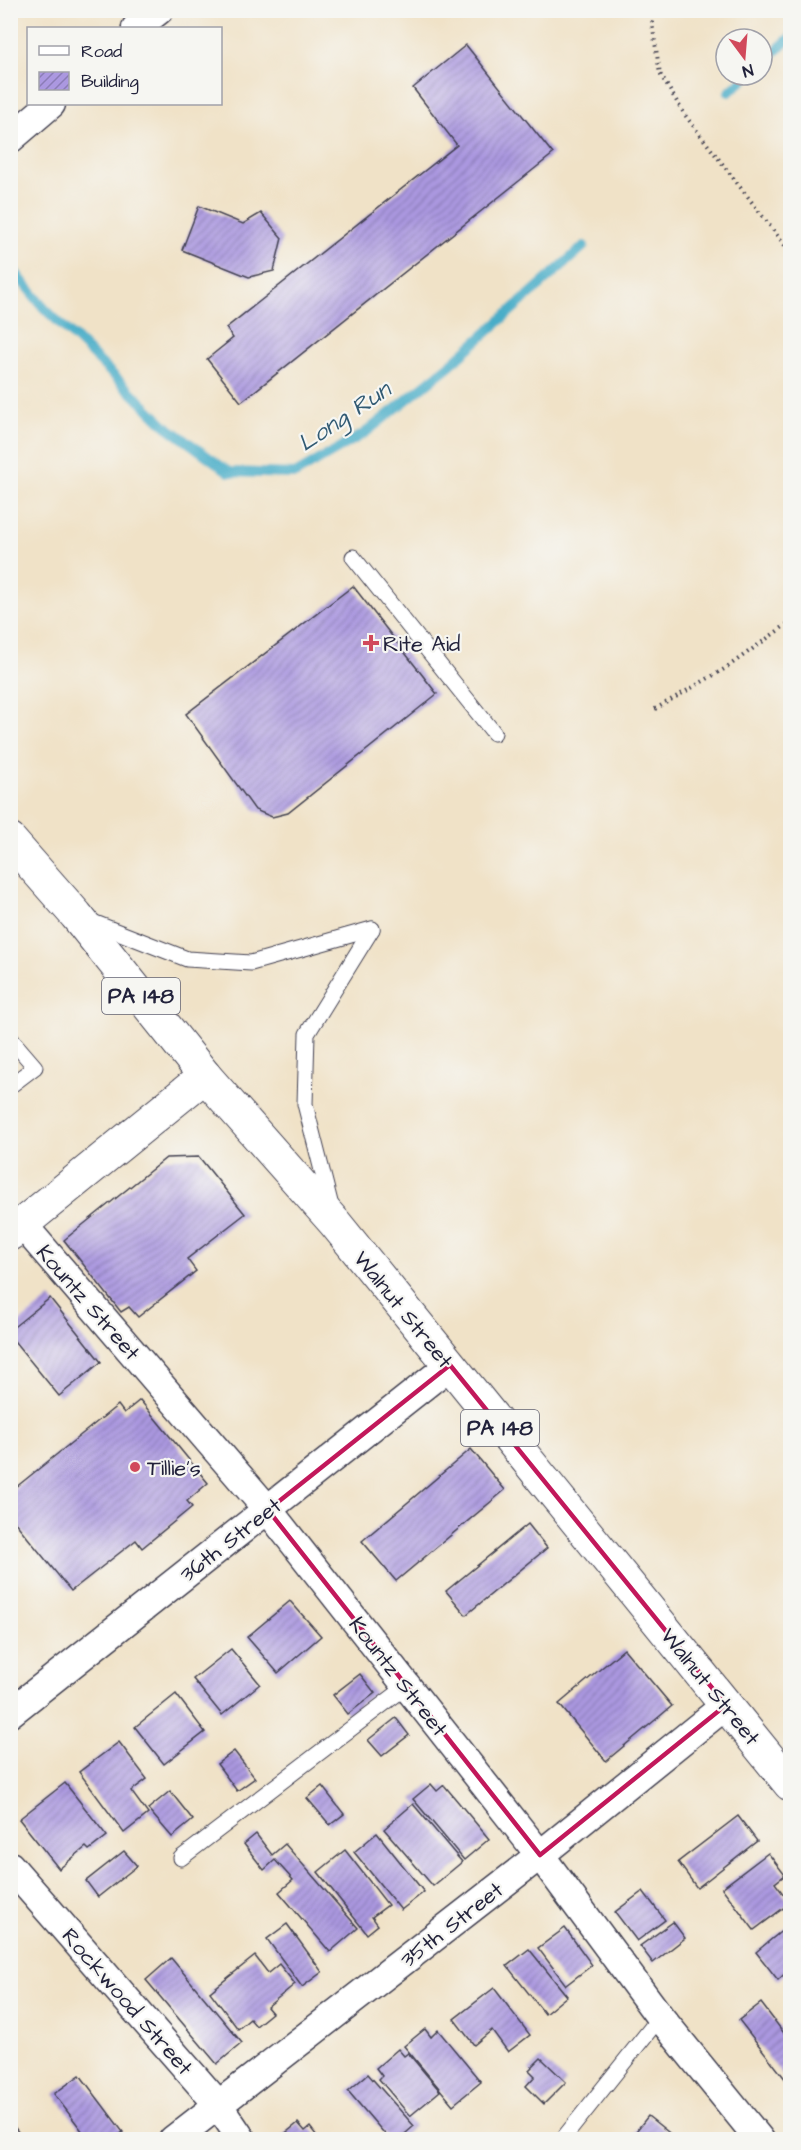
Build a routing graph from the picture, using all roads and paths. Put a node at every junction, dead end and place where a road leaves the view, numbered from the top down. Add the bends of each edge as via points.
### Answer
1 (159, 10) edge
2 (656, 10) edge
3 (137, 27) edge
4 (50, 105) edge
5 (10, 139) edge
6 (790, 252) edge
7 (353, 557) dead end
8 (790, 622) edge
9 (656, 709) dead end
10 (494, 733) dead end
11 (10, 840) edge
12 (22, 868) edge
13 (76, 915) junction
14 (10, 1038) edge
15 (205, 1076) junction
16 (10, 1086) edge
17 (335, 1224) junction
18 (16, 1229) edge
19 (450, 1365) junction
20 (268, 1510) junction
21 (407, 1686) junction
22 (726, 1705) junction
23 (10, 1713) edge
24 (790, 1784) edge
25 (540, 1855) junction
26 (181, 1858) dead end
27 (10, 1866) edge
28 (660, 2017) junction
29 (217, 2103) junction
30 (173, 2139) edge
31 (242, 2139) edge
32 (562, 2139) edge
33 (760, 2139) edge

1 - 3 street
2 - 6 path via 652,23 660,75 685,115
4 - 5 street
7 - 10 lane
8 - 9 path via 726,668
11 - 12 main road, Walnut Street / PA 148
12 - 13 main road, Walnut Street / PA 148
13 - 15 main road, Walnut Street / PA 148
13 - 17 lane via 187,959 251,963 372,929 307,1034 305,1104
14 - 16 lane via 35,1067
15 - 17 main road, Walnut Street / PA 148
15 - 18 main road
17 - 19 main road, Walnut Street / PA 148
18 - 20 street, Kountz Street
19 - 20 street, 36th Street
19 - 22 main road, Walnut Street / PA 148
20 - 21 street, Kountz Street
20 - 23 street, 36th Street
21 - 25 street, Kountz Street
21 - 26 lane
22 - 24 main road, Walnut Street / PA 148
22 - 25 street, 35th Street
25 - 28 street, Kountz Street
25 - 29 street, 35th Street
27 - 29 street, Rockwood Street
28 - 32 lane
28 - 33 street, Kountz Street
29 - 30 street, 35th Street
29 - 31 street, Rockwood Street

